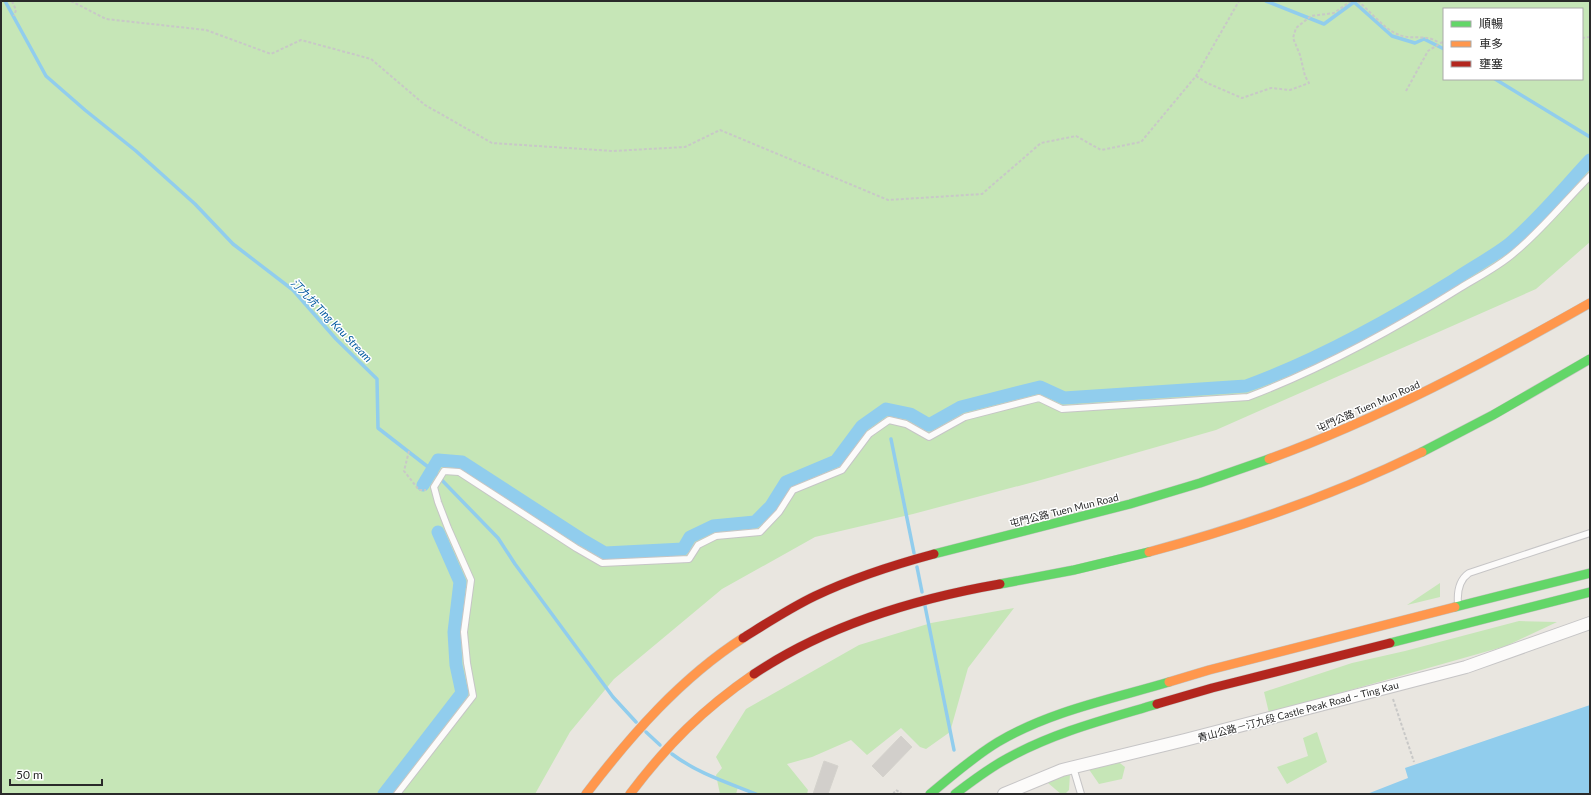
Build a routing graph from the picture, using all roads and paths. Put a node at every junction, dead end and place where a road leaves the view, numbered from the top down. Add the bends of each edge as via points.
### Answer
1 (12, 1) edge
2 (71, 1) edge
3 (1239, 1) edge
4 (1351, 1) edge
5 (1358, 1) edge
6 (14, 16) dead end
7 (1443, 41) edge
8 (1439, 43) junction
9 (1196, 76) junction
10 (1406, 91) dead end
11 (1590, 176) edge
12 (1590, 303) edge
13 (1590, 360) edge
14 (409, 451) dead end
15 (436, 497) junction
16 (1590, 533) edge
17 (1590, 573) edge
18 (1590, 592) edge
19 (1458, 607) junction
20 (1590, 623) edge
21 (1392, 696) dead end
22 (1414, 762) dead end
23 (1074, 767) junction
24 (397, 794) edge
25 (586, 794) edge
26 (630, 794) edge
27 (893, 794) edge
28 (902, 794) edge
29 (930, 794) edge
30 (955, 794) edge
31 (1004, 794) edge
32 (1081, 794) edge

1 - 6 path via 16,10
2 - 9 path via 106,19 206,30 271,54 301,40 371,59 425,105 492,143 612,151 685,147 720,130 888,200 982,194 1041,143 1076,136 1101,150 1141,142
3 - 9 path
4 - 9 path via 1334,13 1311,16 1296,28 1293,38 1309,83 1290,90 1270,88 1242,98
5 - 8 path via 1396,34 1409,38 1434,38
7 - 8 path
8 - 10 path via 1428,51
11 - 15 lane via 1571,194 1545,226 1513,254 1429,308 1358,347 1275,386 1248,397 1062,408 1039,398 965,417 928,437 906,424 889,420 869,434 842,470 793,490 779,512 760,532 716,536 698,545 689,559 602,563 459,472 444,471 434,487
12 - 25 main road, 屯門公路 Tuen Mun Road via 1413,398 1292,451 1154,498 947,549 853,580 812,598 742,638 685,682 646,721
13 - 26 main road via 1433,447 1332,491 1261,517 1166,547 1103,563 930,598 811,641 773,662 715,702 666,747
14 - 15 path via 404,471 419,490 428,490
15 - 24 lane via 471,580 464,632 466,663 473,696
16 - 19 lane via 1469,573 1459,587
17 - 19 main road
18 - 30 main road via 1212,688 1074,729 1008,758
19 - 29 main road via 1209,670 1069,711 1031,725 998,742 969,761
20 - 23 street, 青山公路－汀九段 Castle Peak Road – Ting Kau via 1466,667
21 - 22 path
23 - 31 street, 青山公路－汀九段 Castle Peak Road – Ting Kau
23 - 32 lane
27 - 28 path via 896,790

